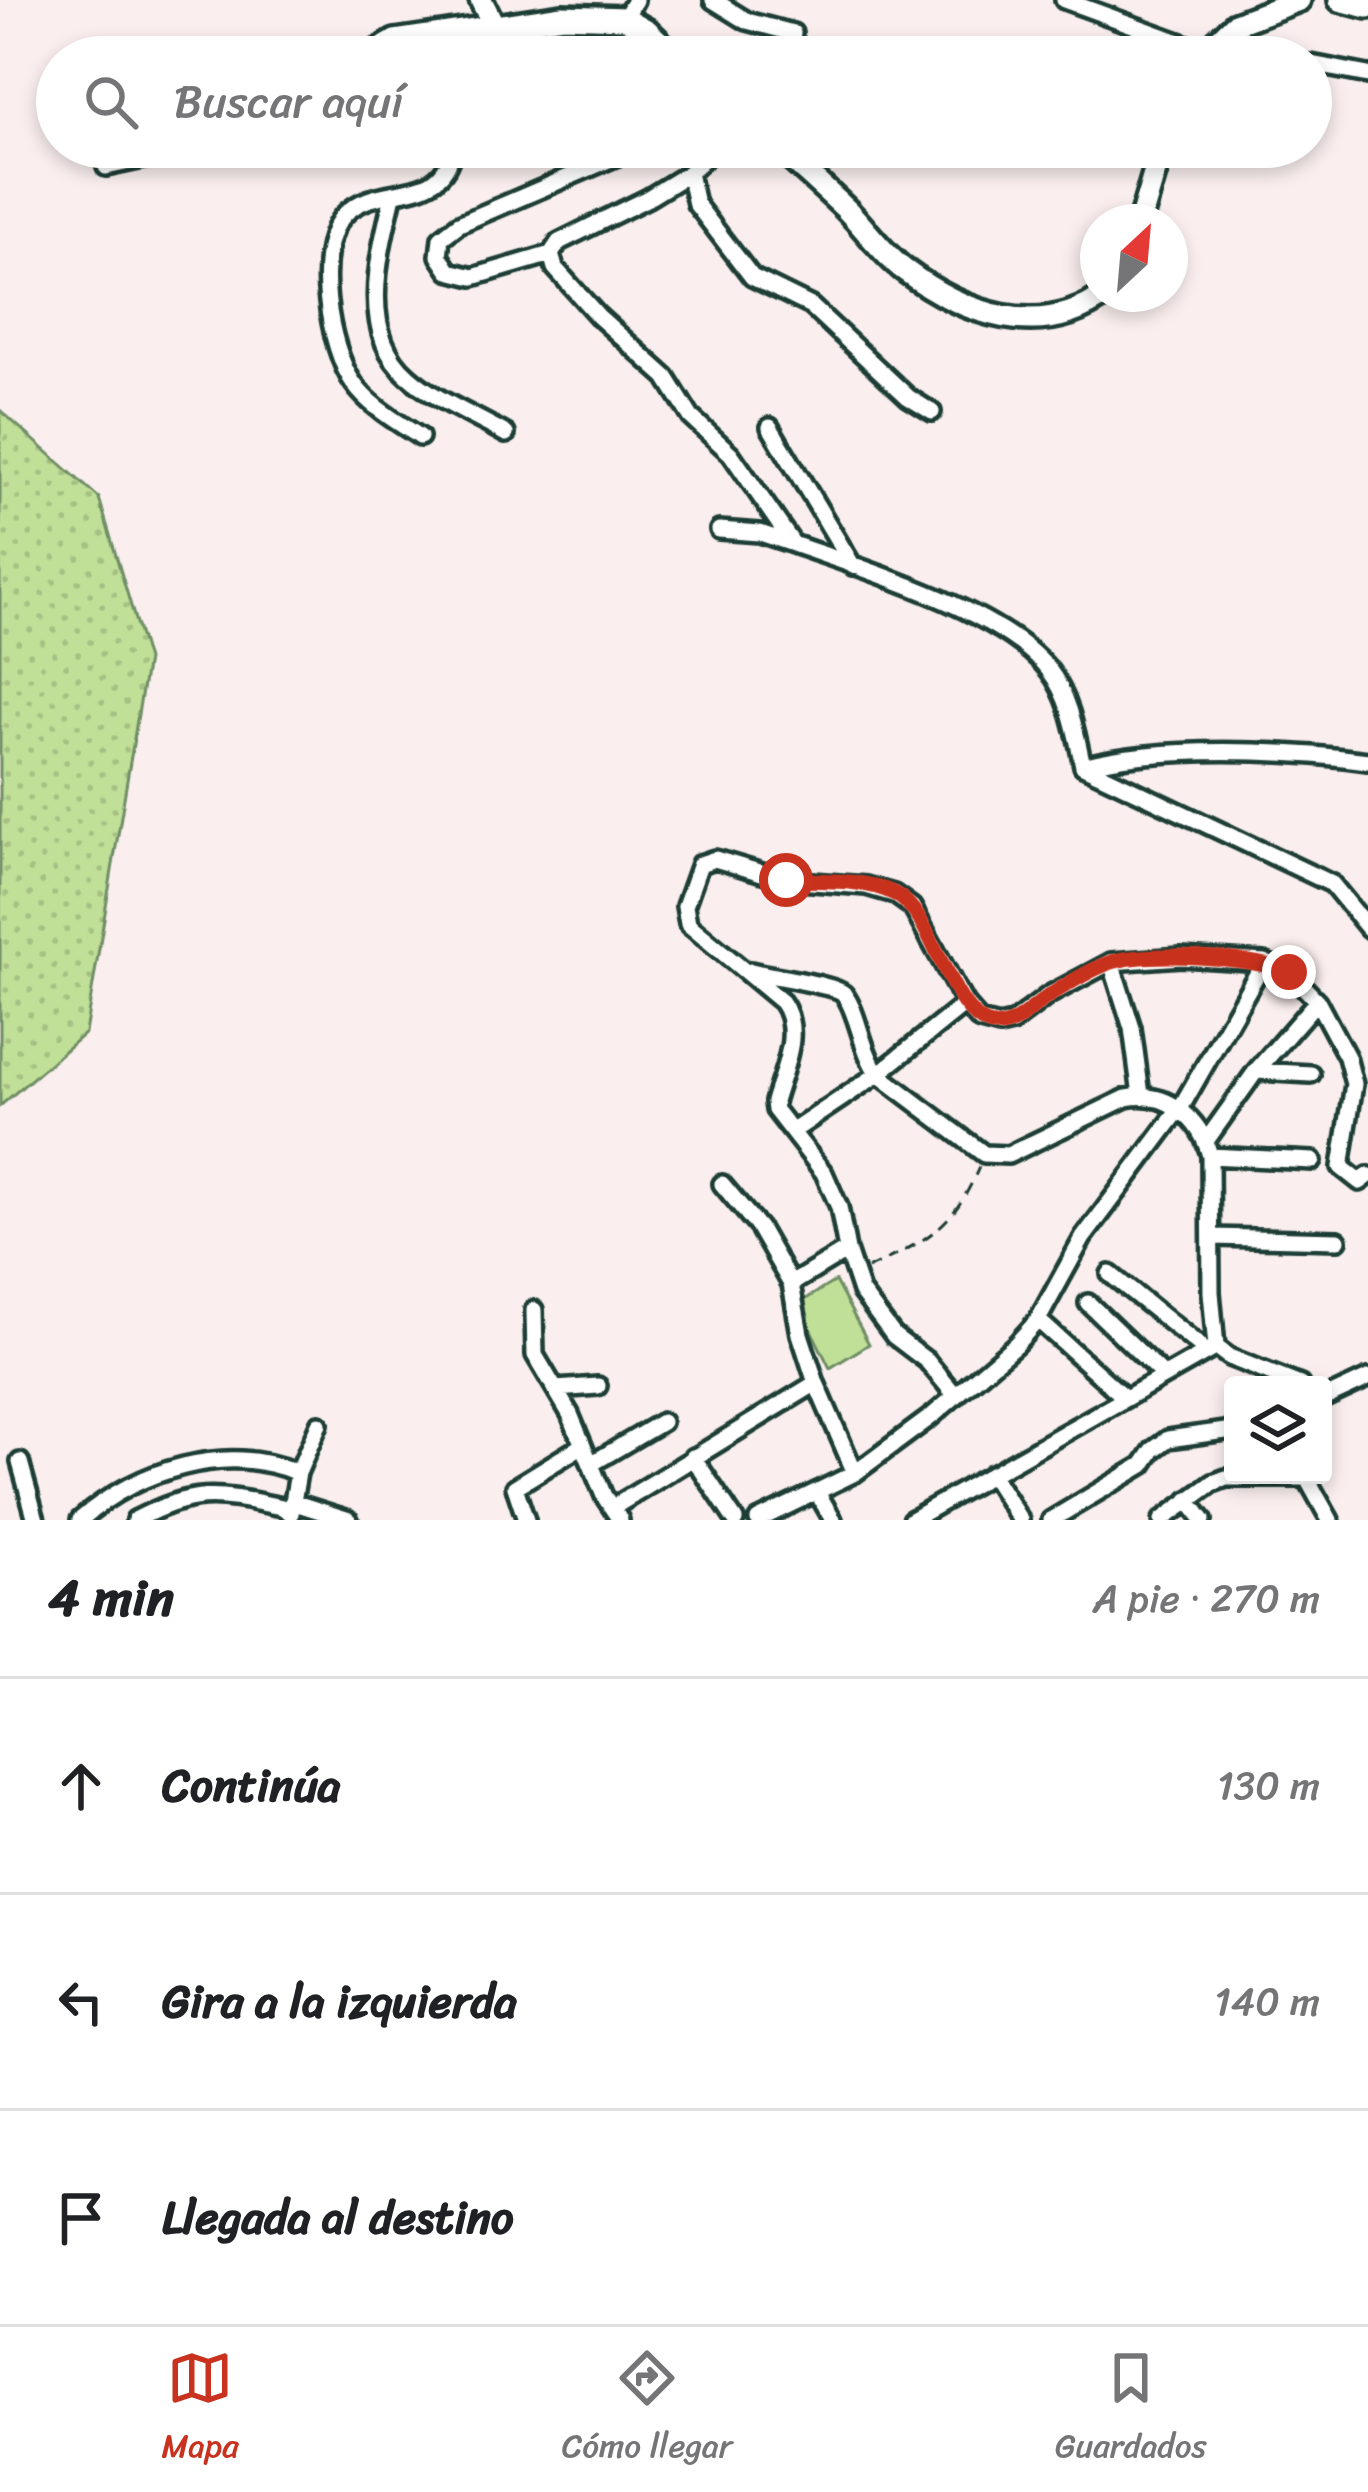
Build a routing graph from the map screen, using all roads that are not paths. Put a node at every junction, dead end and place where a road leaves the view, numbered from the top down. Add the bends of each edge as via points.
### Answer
1 (481, 0) edge
2 (713, 0) edge
3 (1064, 0) edge
4 (1299, 0) edge
5 (1340, 0) edge
6 (1368, 7) edge
7 (630, 9) edge
8 (494, 26) junction
9 (794, 33) dead end
10 (446, 34) joint
11 (1222, 35) edge
12 (431, 36) edge
13 (653, 36) edge
14 (1156, 36) edge
15 (1332, 68) edge
16 (1368, 74) edge
17 (447, 168) edge
18 (590, 168) edge
19 (693, 168) edge
20 (801, 168) edge
21 (1156, 168) edge
22 (688, 173) junction
23 (393, 196) junction
24 (1145, 204) edge
25 (551, 254) junction
26 (1080, 310) edge
27 (932, 412) dead end
28 (770, 427) dead end
29 (506, 434) dead end
30 (420, 437) dead end
31 (719, 530) dead end
32 (793, 544) junction
33 (853, 566) junction
34 (1368, 761) edge
35 (1083, 766) junction
36 (1368, 928) edge
37 (1111, 962) junction
38 (1264, 962) junction
39 (742, 968) junction
40 (1317, 1001) junction
41 (965, 1004) junction
42 (1256, 1071) junction
43 (878, 1074) junction
44 (1311, 1074) dead end
45 (1142, 1095) junction
46 (1181, 1108) junction
47 (794, 1131) junction
48 (1208, 1148) junction
49 (1313, 1161) dead end
50 (1368, 1176) edge
51 (722, 1184) dead end
52 (1213, 1238) junction
53 (1339, 1240) dead end
54 (847, 1250) junction
55 (1110, 1274) dead end
56 (791, 1284) junction
57 (1088, 1303) dead end
58 (533, 1310) dead end
59 (1038, 1320) junction
60 (1211, 1349) junction
61 (1164, 1376) junction
62 (1277, 1376) edge
63 (1368, 1378) edge
64 (816, 1383) junction
65 (598, 1386) dead end
66 (556, 1389) junction
67 (956, 1396) junction
68 (1332, 1396) edge
69 (1125, 1398) junction
70 (662, 1422) dead end
71 (319, 1424) dead end
72 (1224, 1431) edge
73 (583, 1445) junction
74 (693, 1457) junction
75 (20, 1462) dead end
76 (591, 1463) junction
77 (298, 1473) junction
78 (855, 1473) junction
79 (992, 1474) junction
80 (1224, 1479) edge
81 (1309, 1484) edge
82 (817, 1492) junction
83 (1188, 1500) junction
84 (291, 1512) edge
85 (614, 1516) edge
86 (36, 1520) edge
87 (80, 1520) edge
88 (135, 1520) edge
89 (349, 1520) edge
90 (526, 1520) edge
91 (734, 1520) edge
92 (758, 1520) edge
93 (833, 1520) edge
94 (911, 1520) edge
95 (1020, 1520) edge
96 (1051, 1520) edge
97 (1162, 1520) edge
98 (1203, 1520) edge
99 (1330, 1520) edge

1 - 8 street
2 - 9 street via 747,21
3 - 14 street
4 - 11 street
5 - 6 street
7 - 8 street
7 - 13 street
8 - 10 street
10 - 12 street
15 - 16 street
17 - 23 street via 437,182
18 - 25 street via 441,238 440,256 464,278
19 - 22 street
20 - 26 street via 902,268 956,299 1017,322
21 - 24 street
22 - 25 street via 559,242
22 - 27 street via 696,203 752,277 811,306
23 - 29 street via 377,313 386,345 409,378
23 - 30 street via 361,202 335,226 326,248 328,296 353,383
25 - 32 street via 598,316 731,454
28 - 33 street
31 - 32 street
32 - 33 street
33 - 35 street via 988,620 1049,670 1071,712
34 - 35 street via 1224,753
35 - 36 street via 1332,884
37 - 38 street
37 - 41 street via 999,1026 980,1021
37 - 45 street
38 - 40 street via 1289,972
38 - 46 street
39 - 41 street via 688,924 694,876 715,859 786,880 894,894 912,907
39 - 43 street via 844,994
39 - 47 street via 791,1015 773,1102
40 - 42 street
40 - 50 street via 1354,1084 1341,1167 1360,1182
41 - 43 street
42 - 44 street
42 - 48 street
43 - 45 street via 985,1154 1008,1155
43 - 47 street
45 - 46 street
46 - 48 street
46 - 59 street via 1082,1238
47 - 54 street via 824,1173
48 - 49 street
48 - 52 street
51 - 56 street
52 - 53 street
52 - 60 street
54 - 56 street
54 - 67 street via 861,1292
55 - 60 street
56 - 64 street
57 - 61 street
58 - 66 street via 535,1355
59 - 67 street
59 - 69 street
60 - 61 street
60 - 62 street
61 - 69 street
63 - 68 street
64 - 74 street
64 - 78 street
65 - 66 street
66 - 73 street
67 - 78 street
69 - 79 street
70 - 76 street
71 - 77 street
72 - 96 street via 1168,1438 1143,1465
73 - 76 street
73 - 90 street via 514,1486
74 - 85 street
74 - 91 street
75 - 86 street
76 - 85 street
77 - 84 street
77 - 87 street via 240,1462 170,1470 104,1499
78 - 82 street
79 - 94 street
79 - 95 street
80 - 83 street
81 - 99 street
82 - 92 street
82 - 93 street
83 - 97 street
83 - 98 street
84 - 88 street via 206,1494
84 - 89 street

